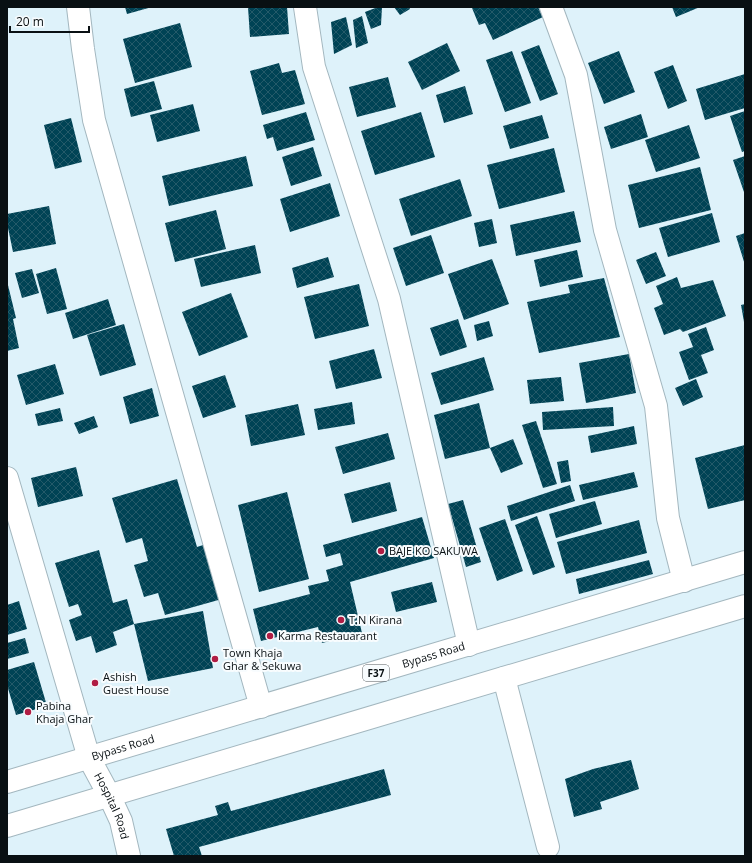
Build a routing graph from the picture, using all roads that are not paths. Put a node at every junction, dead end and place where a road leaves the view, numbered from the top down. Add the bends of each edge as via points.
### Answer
1 (78, 7) edge
2 (305, 7) edge
3 (551, 7) edge
4 (7, 478) edge
5 (745, 562) edge
6 (684, 581) junction
7 (745, 606) edge
8 (469, 645) junction
9 (504, 678) junction
10 (261, 707) junction
11 (89, 758) junction
12 (7, 782) edge
13 (109, 795) junction
14 (7, 826) edge
15 (548, 847) dead end
16 (130, 856) edge

1 - 10 main road via 94,120
2 - 8 main road via 314,67 389,299
3 - 6 main road via 576,75 605,230 656,406 668,518
4 - 11 main road, Hospital Road
5 - 6 main road, Bypass Road / F37
6 - 8 main road, Bypass Road / F37
7 - 9 main road
8 - 10 main road, Bypass Road / F37
9 - 13 main road
9 - 15 main road
10 - 11 main road, Bypass Road / F37
11 - 12 main road, Bypass Road / F37
11 - 13 main road, Hospital Road
13 - 14 main road
13 - 16 main road, Hospital Road via 121,821

